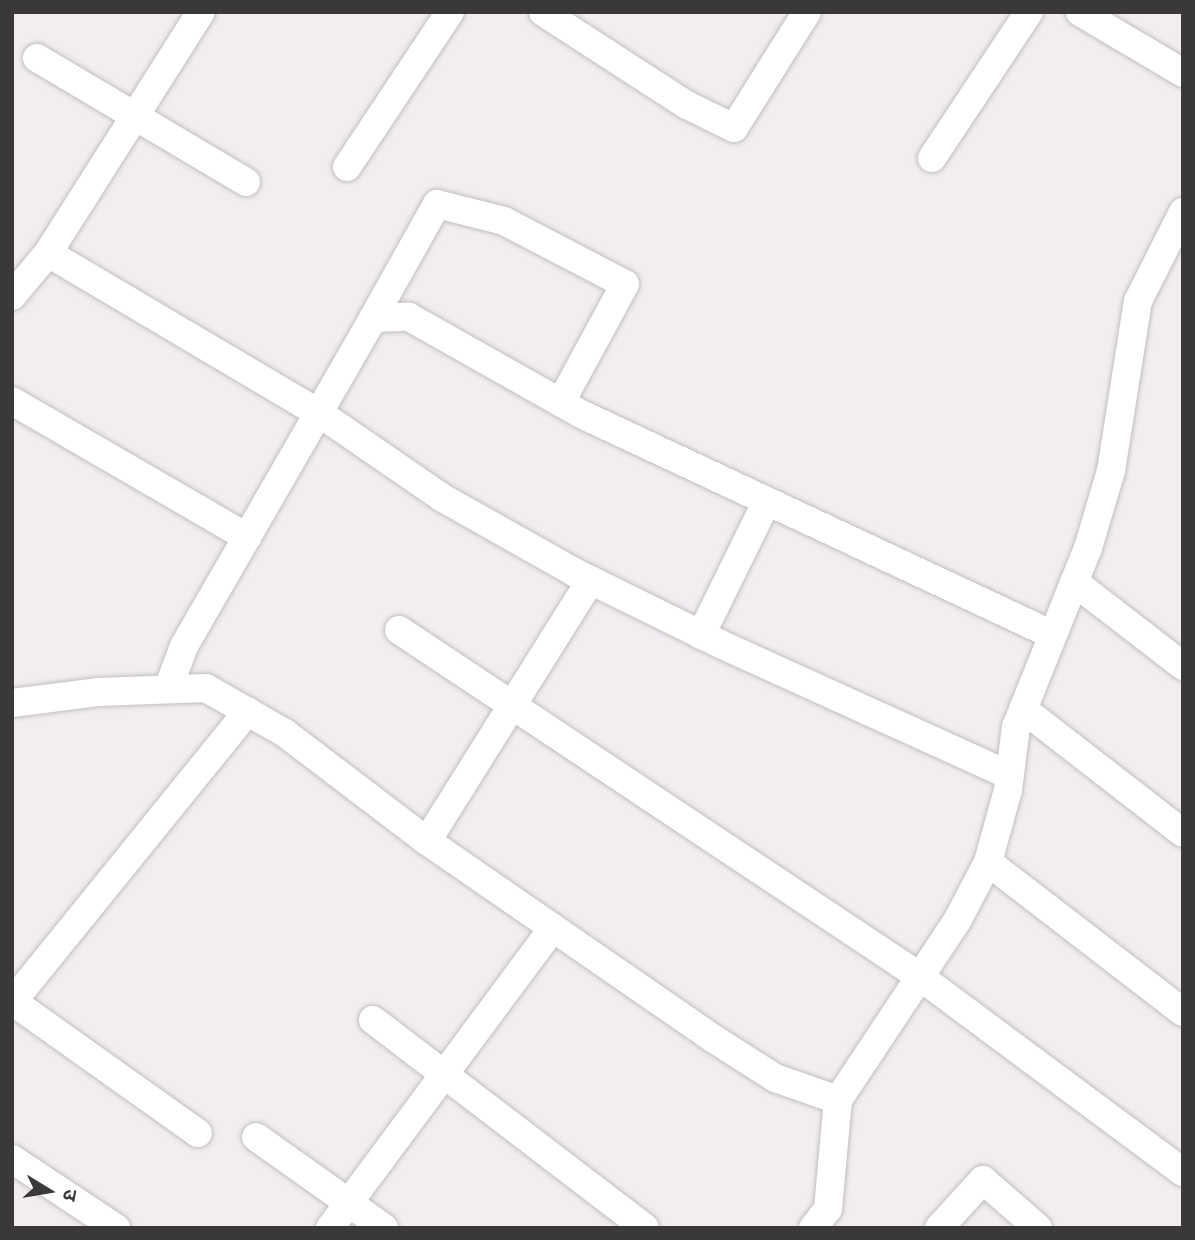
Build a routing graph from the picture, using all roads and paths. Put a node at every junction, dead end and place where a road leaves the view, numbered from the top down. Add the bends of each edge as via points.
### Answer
1 (201, 12) edge
2 (450, 12) edge
3 (543, 12) edge
4 (807, 12) edge
5 (1029, 12) edge
6 (1080, 12) edge
7 (37, 58) dead end
8 (1183, 73) edge
9 (133, 118) junction
10 (932, 158) dead end
11 (347, 167) dead end
12 (246, 182) dead end
13 (1183, 212) edge
14 (48, 253) junction
15 (12, 296) edge
16 (373, 318) junction
17 (12, 401) edge
18 (561, 402) junction
19 (319, 413) junction
20 (767, 501) junction
21 (247, 537) junction
22 (591, 580) junction
23 (1074, 582) junction
24 (399, 630) dead end
25 (701, 635) junction
26 (1053, 635) junction
27 (1183, 666) edge
28 (168, 689) junction
29 (12, 703) edge
30 (512, 706) junction
31 (1023, 709) junction
32 (248, 711) junction
33 (1009, 775) junction
34 (1183, 834) edge
35 (427, 841) junction
36 (988, 862) junction
37 (553, 928) junction
38 (919, 976) junction
39 (13, 1001) edge
40 (1183, 1012) edge
41 (373, 1020) dead end
42 (444, 1075) junction
43 (838, 1100) junction
44 (198, 1133) dead end
45 (256, 1137) dead end
46 (12, 1159) edge
47 (1183, 1172) edge
48 (349, 1203) junction
49 (829, 1222) edge
50 (116, 1228) edge
51 (330, 1228) edge
52 (384, 1228) edge
53 (645, 1228) edge
54 (939, 1228) edge
55 (1038, 1228) edge

1 - 9 street
2 - 11 street
3 - 4 street via 687,105 734,128
5 - 10 street
6 - 8 street
7 - 9 street
9 - 12 street
9 - 14 street
13 - 23 street via 1138,301 1111,471
14 - 15 street
14 - 19 street
16 - 18 street via 409,317
16 - 18 street via 437,204 504,221 625,284
16 - 19 street
17 - 21 street
18 - 20 street
19 - 21 street
19 - 22 street via 441,497
20 - 25 street
20 - 26 street
21 - 28 street via 184,646
22 - 25 street
22 - 30 street
23 - 26 street
23 - 27 street
24 - 30 street
25 - 33 street
26 - 31 street
28 - 29 street
28 - 32 street via 206,688
30 - 35 street
30 - 38 street
31 - 33 street
31 - 34 street
32 - 35 street via 285,733
32 - 39 street
33 - 36 street
35 - 37 street
36 - 38 street via 957,920
36 - 40 street
37 - 42 street
37 - 43 street via 775,1078
38 - 43 street
38 - 47 street
39 - 44 street
41 - 42 street
42 - 48 street
42 - 53 street
43 - 49 street
45 - 48 street
46 - 50 street
48 - 51 street
48 - 52 street
54 - 55 street via 984,1180

